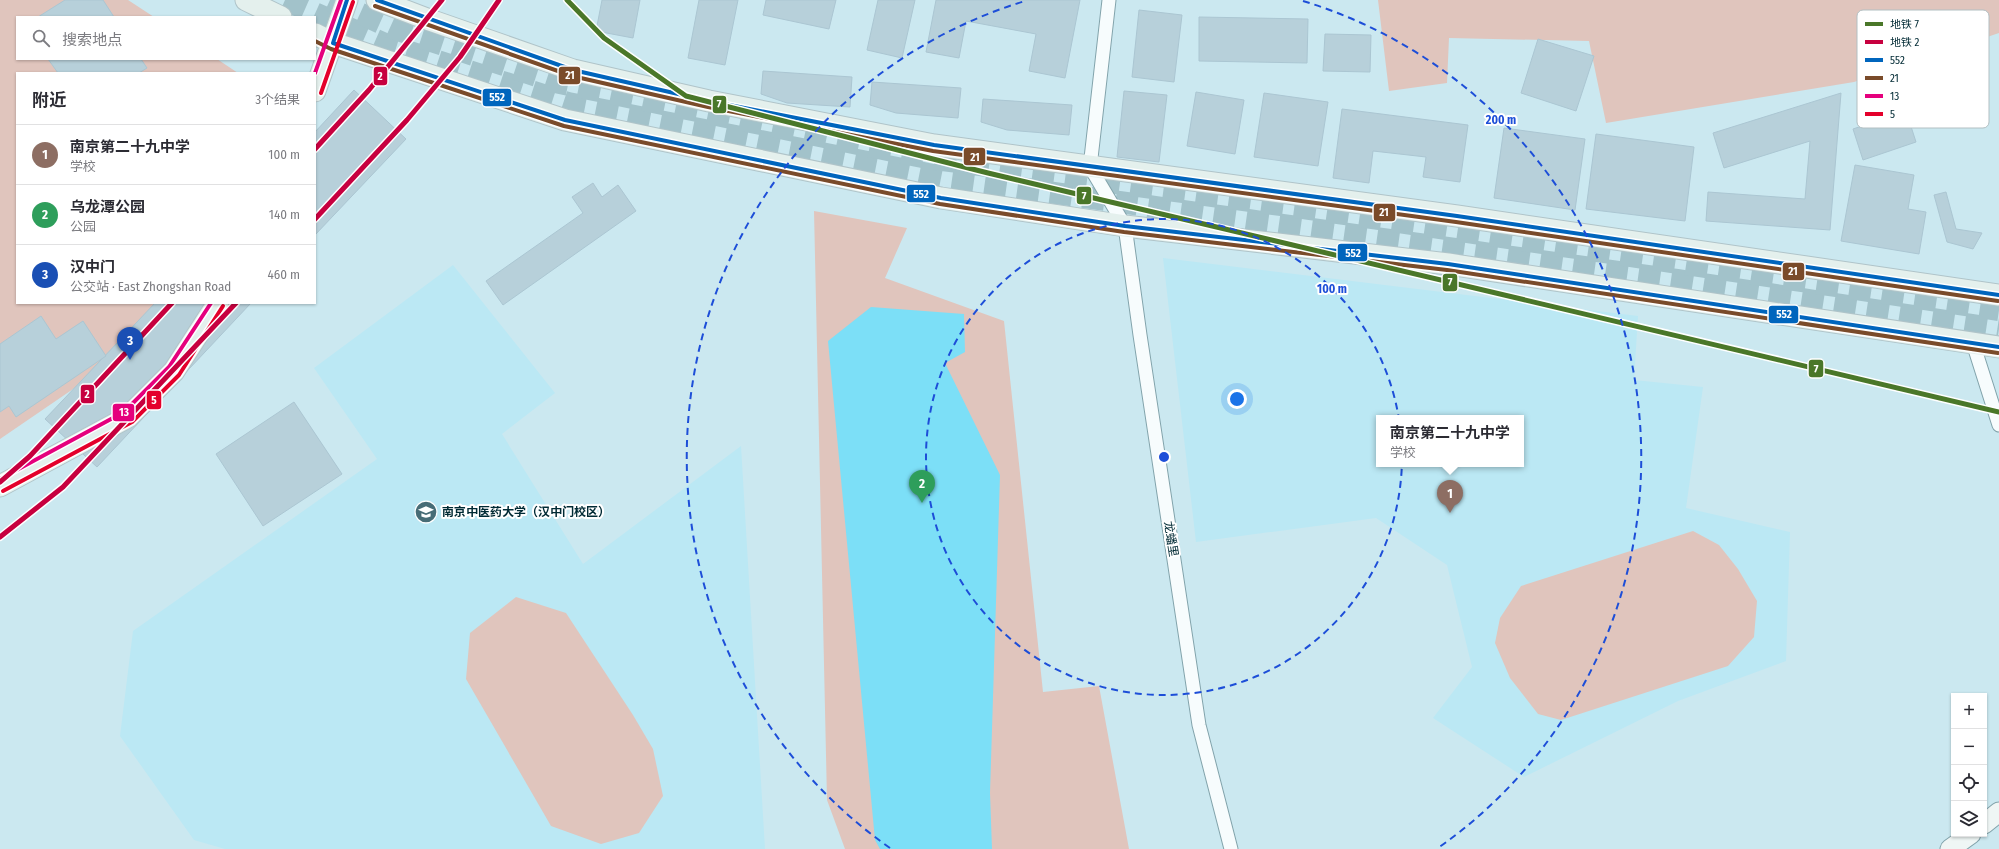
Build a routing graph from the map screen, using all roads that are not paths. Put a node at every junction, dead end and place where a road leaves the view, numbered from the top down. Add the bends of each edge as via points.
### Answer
1 (246, 0) edge
2 (347, 0) edge
3 (377, 0) edge
4 (1109, 0) edge
5 (279, 16) edge
6 (324, 39) edge
7 (316, 85) edge
8 (1090, 166) junction
9 (1125, 226) junction
10 (1999, 295) edge
11 (217, 304) edge
12 (1973, 344) junction
13 (1999, 347) edge
14 (1999, 424) edge
15 (0, 486) edge
16 (1999, 812) edge
17 (1987, 822) edge
18 (1967, 837) edge
19 (1231, 849) edge
20 (1950, 849) edge

1 - 5 main road
2 - 6 main road
3 - 8 main road via 573,70 709,101 934,145
4 - 8 street
6 - 7 main road
6 - 9 main road via 565,120 941,198
8 - 9 street
8 - 10 main road via 1457,216
9 - 12 main road via 1448,264
9 - 19 street, 龙蟠里 via 1199,725
11 - 15 main road via 174,371 128,418
12 - 13 main road
12 - 14 street
16 - 17 main road
18 - 20 main road

